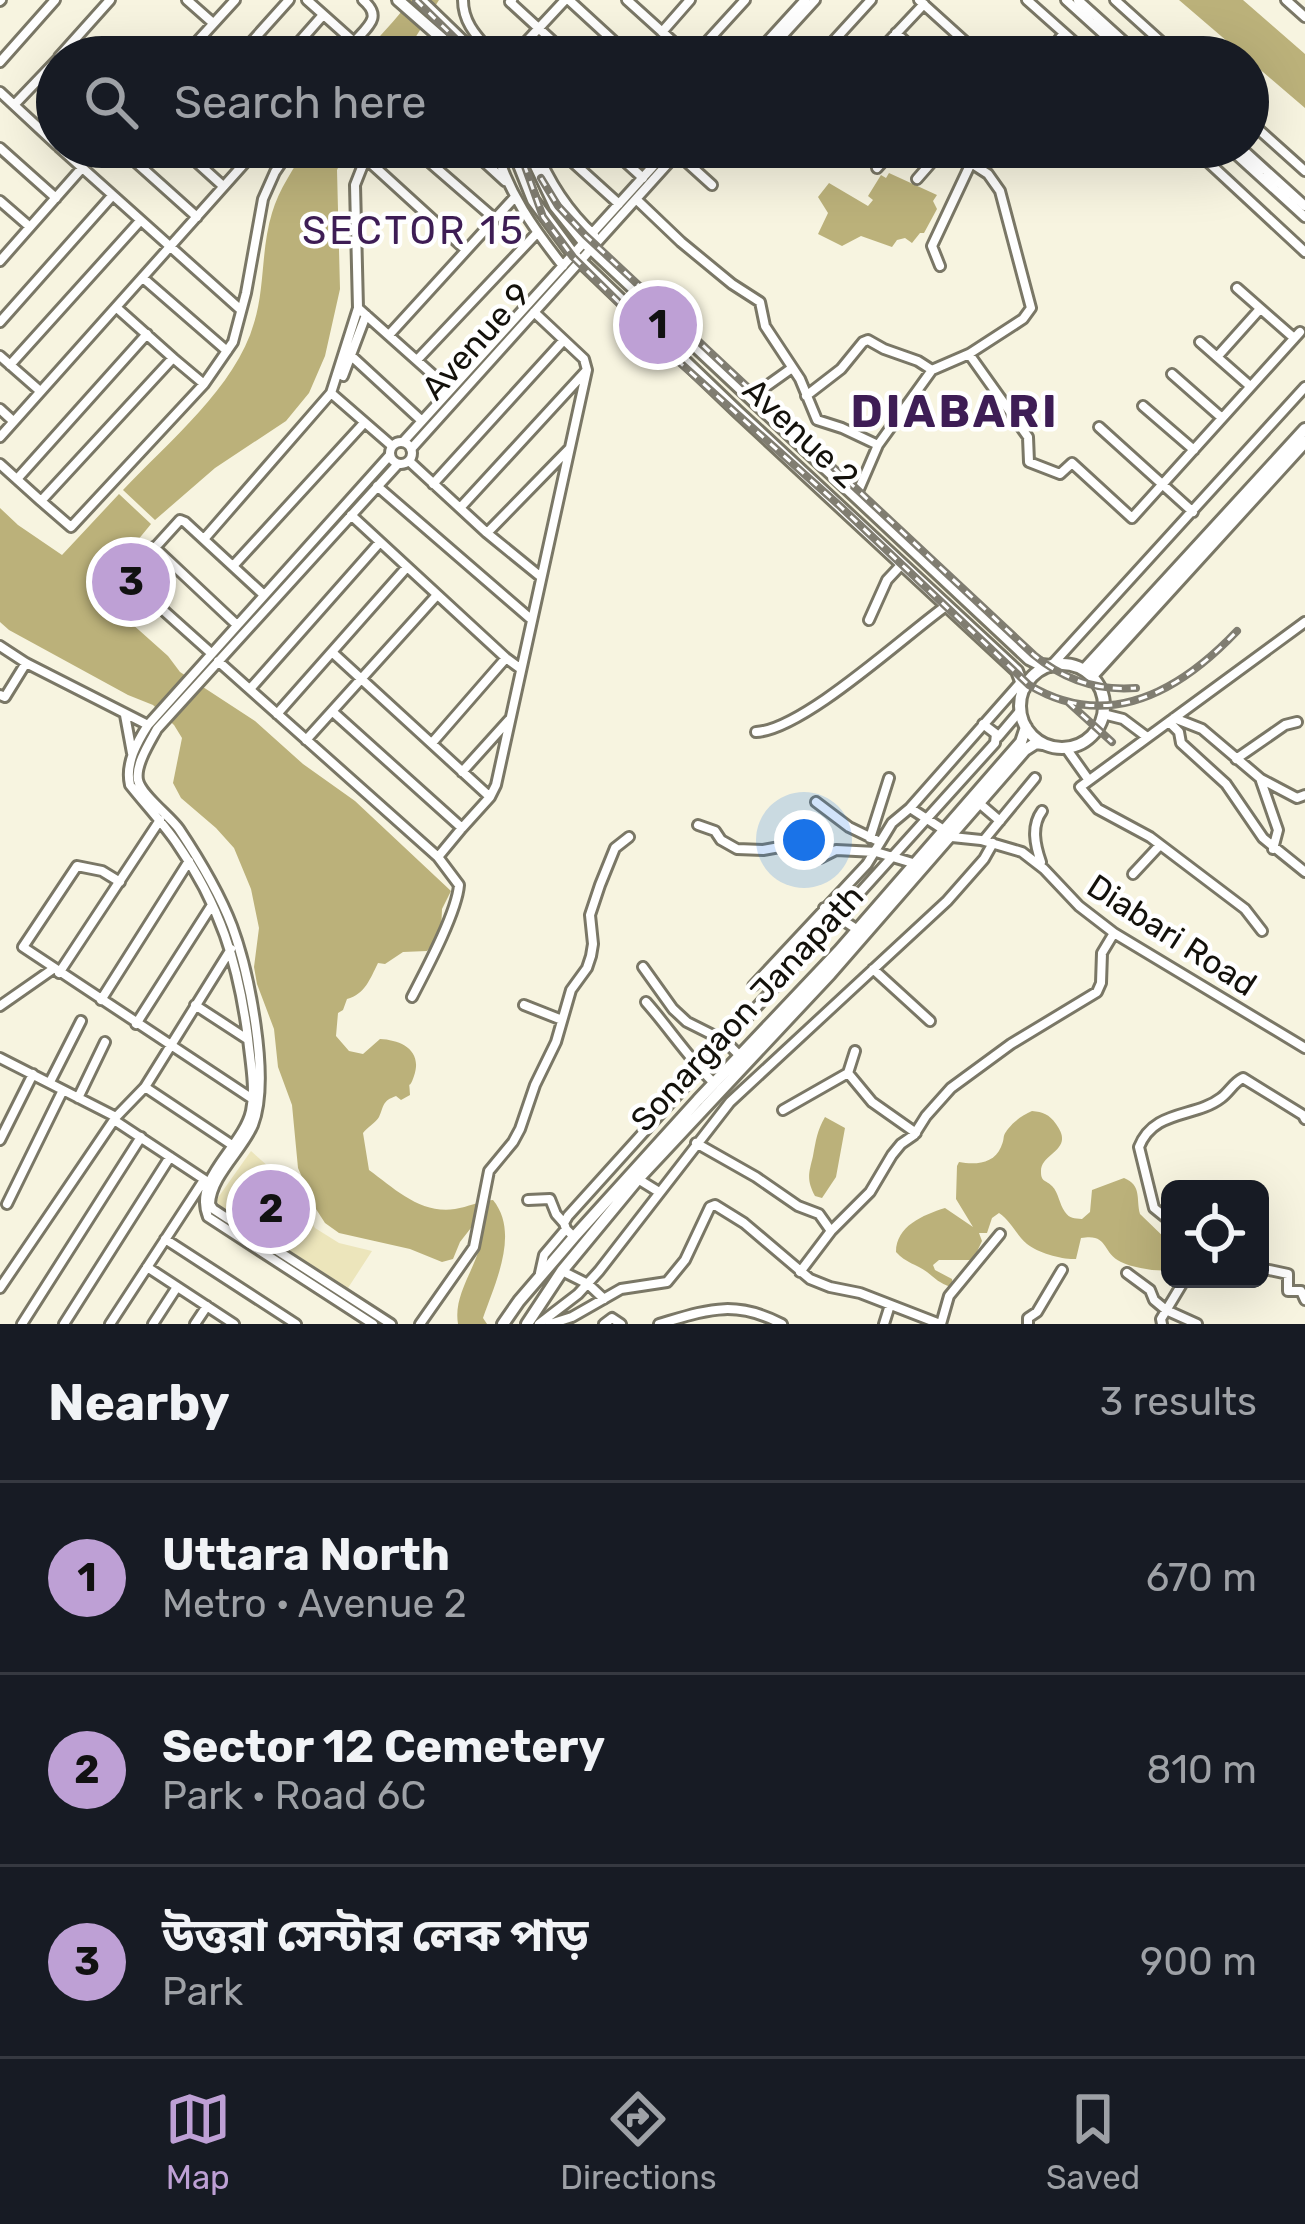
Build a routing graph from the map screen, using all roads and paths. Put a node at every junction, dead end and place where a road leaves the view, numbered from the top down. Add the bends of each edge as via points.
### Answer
1 (55, 0) edge
2 (110, 0) edge
3 (188, 0) edge
4 (235, 0) edge
5 (289, 0) edge
6 (307, 0) edge
7 (363, 0) edge
8 (398, 0) edge
9 (420, 0) edge
10 (463, 0) edge
11 (567, 0) edge
12 (627, 0) edge
13 (690, 0) edge
14 (745, 0) edge
15 (805, 0) edge
16 (815, 0) edge
17 (871, 0) edge
18 (1027, 0) edge
19 (1066, 0) edge
20 (1078, 0) edge
21 (1115, 0) edge
22 (1286, 0) edge
23 (510, 1) edge
24 (921, 2) edge
25 (1303, 11) edge
26 (323, 15) junction
27 (372, 21) junction
28 (213, 23) junction
29 (539, 28) junction
30 (662, 32) junction
31 (896, 32) junction
32 (1064, 33) junction
33 (79, 36) edge
34 (202, 36) edge
35 (257, 36) edge
36 (304, 36) edge
37 (348, 36) edge
38 (360, 36) edge
39 (361, 36) edge
40 (439, 36) edge
41 (458, 36) edge
42 (478, 36) edge
43 (532, 36) edge
44 (548, 36) edge
45 (607, 36) edge
46 (667, 36) edge
47 (712, 36) edge
48 (772, 36) edge
49 (782, 36) edge
50 (838, 36) edge
51 (892, 36) edge
52 (900, 36) edge
53 (959, 36) edge
54 (1062, 36) edge
55 (1067, 36) edge
56 (1106, 36) edge
57 (1118, 36) edge
58 (1155, 36) edge
59 (0, 62) edge
60 (36, 82) edge
61 (0, 92) edge
62 (14, 105) junction
63 (36, 126) edge
64 (1269, 139) edge
65 (0, 148) edge
66 (82, 168) joint
67 (142, 168) edge
68 (203, 168) edge
69 (241, 168) edge
70 (277, 168) edge
71 (360, 168) edge
72 (376, 168) edge
73 (436, 168) edge
74 (491, 168) edge
75 (503, 168) edge
76 (520, 168) edge
77 (540, 168) edge
78 (579, 168) edge
79 (632, 168) edge
80 (655, 168) edge
81 (662, 168) edge
82 (694, 168) edge
83 (927, 168) edge
84 (969, 168) edge
85 (979, 168) edge
86 (1215, 168) edge
87 (1251, 168) edge
88 (1263, 168) edge
89 (1305, 172) edge
90 (643, 178) junction
91 (917, 179) dead end
92 (507, 182) junction
93 (712, 185) dead end
94 (224, 187) junction
95 (112, 196) junction
96 (56, 198) junction
97 (514, 198) junction
98 (636, 199) junction
99 (0, 201) edge
100 (619, 204) junction
101 (1305, 206) edge
102 (196, 217) junction
103 (1305, 218) edge
104 (495, 219) junction
105 (140, 220) junction
106 (30, 227) junction
107 (537, 232) junction
108 (592, 241) junction
109 (170, 247) junction
110 (466, 250) junction
111 (1305, 252) edge
112 (577, 257) junction
113 (0, 261) edge
114 (563, 266) junction
115 (940, 266) dead end
116 (143, 278) junction
117 (1237, 288) dead end
118 (117, 308) junction
119 (358, 308) junction
120 (1260, 309) junction
121 (242, 311) junction
122 (534, 312) junction
123 (366, 316) junction
124 (0, 322) edge
125 (146, 334) junction
126 (388, 335) junction
127 (563, 340) junction
128 (1199, 342) dead end
129 (227, 351) junction
130 (348, 354) junction
131 (969, 354) junction
132 (0, 356) edge
133 (1217, 357) junction
134 (172, 358) junction
135 (417, 360) junction
136 (10, 365) junction
137 (792, 368) junction
138 (587, 370) junction
139 (932, 370) junction
140 (1172, 374) dead end
141 (203, 384) junction
142 (1250, 386) junction
143 (1305, 387) edge
144 (450, 390) junction
145 (40, 391) junction
146 (333, 395) junction
147 (806, 396) junction
148 (751, 398) junction
149 (1143, 406) dead end
150 (0, 410) edge
151 (1222, 418) junction
152 (14, 421) junction
153 (422, 421) junction
154 (364, 422) junction
155 (1099, 427) dead end
156 (1305, 429) edge
157 (0, 436) edge
158 (1305, 442) edge
159 (878, 445) junction
160 (407, 446) junction
161 (570, 448) junction
162 (391, 450) junction
163 (1194, 450) junction
164 (403, 463) junction
165 (0, 464) edge
166 (17, 479) junction
167 (433, 484) junction
168 (1162, 484) junction
169 (377, 486) junction
170 (856, 496) junction
171 (41, 501) junction
172 (460, 508) junction
173 (1192, 512) junction
174 (351, 515) junction
175 (487, 533) junction
176 (204, 539) junction
177 (380, 542) junction
178 (154, 547) junction
179 (902, 563) junction
180 (233, 566) junction
181 (407, 567) junction
182 (541, 577) junction
183 (264, 595) junction
184 (437, 595) junction
185 (947, 605) junction
186 (532, 620) junction
187 (869, 620) dead end
188 (1305, 622) edge
189 (237, 625) junction
190 (0, 646) edge
191 (333, 653) junction
192 (506, 658) junction
193 (212, 660) junction
194 (26, 663) junction
195 (1051, 666) junction
196 (521, 669) junction
197 (1088, 673) junction
198 (361, 679) junction
199 (1023, 684) junction
200 (250, 689) junction
201 (0, 695) edge
202 (1020, 711) junction
203 (333, 712) junction
204 (124, 713) junction
205 (277, 714) junction
206 (1103, 715) junction
207 (510, 718) junction
208 (1172, 720) junction
209 (1297, 722) dead end
210 (982, 724) junction
211 (152, 725) junction
212 (349, 727) junction
213 (1026, 727) junction
214 (756, 732) dead end
215 (1147, 737) junction
216 (997, 738) junction
217 (306, 740) junction
218 (431, 743) junction
219 (1043, 744) junction
220 (1066, 748) junction
221 (956, 755) junction
222 (132, 758) junction
223 (1236, 759) junction
224 (947, 765) junction
225 (462, 772) junction
226 (969, 772) junction
227 (889, 778) dead end
228 (1035, 778) dead end
229 (1088, 779) junction
230 (1261, 779) junction
231 (985, 783) junction
232 (1305, 796) edge
233 (490, 797) junction
234 (816, 802) dead end
235 (979, 803) junction
236 (910, 808) junction
237 (1042, 811) dead end
238 (160, 820) junction
239 (928, 820) junction
240 (1000, 820) junction
241 (698, 825) dead end
242 (948, 834) junction
243 (629, 837) dead end
244 (988, 842) junction
245 (875, 844) junction
246 (1160, 845) junction
247 (1273, 849) junction
248 (896, 856) junction
249 (438, 857) junction
250 (189, 861) junction
251 (919, 866) junction
252 (1044, 869) junction
253 (1305, 872) edge
254 (1133, 874) dead end
255 (120, 881) junction
256 (860, 894) junction
257 (213, 904) junction
258 (878, 907) junction
259 (824, 908) junction
260 (838, 916) junction
261 (858, 930) junction
262 (1262, 931) dead end
263 (1114, 933) junction
264 (231, 950) junction
265 (643, 967) dead end
266 (873, 968) junction
267 (56, 971) junction
268 (753, 986) dead end
269 (412, 997) dead end
270 (101, 1000) junction
271 (646, 1002) dead end
272 (195, 1005) junction
273 (524, 1005) dead end
274 (0, 1006) edge
275 (562, 1020) junction
276 (81, 1021) dead end
277 (930, 1022) dead end
278 (136, 1024) junction
279 (248, 1040) junction
280 (724, 1041) junction
281 (106, 1042) dead end
282 (170, 1046) junction
283 (1305, 1048) edge
284 (855, 1052) dead end
285 (740, 1056) junction
286 (1, 1060) edge
287 (699, 1069) junction
288 (848, 1073) junction
289 (33, 1074) junction
290 (50, 1082) junction
291 (714, 1083) junction
292 (685, 1085) junction
293 (145, 1088) junction
294 (63, 1090) junction
295 (78, 1097) junction
296 (252, 1098) junction
297 (698, 1100) junction
298 (783, 1110) dead end
299 (115, 1119) junction
300 (1305, 1119) edge
301 (651, 1121) junction
302 (916, 1133) junction
303 (667, 1134) junction
304 (141, 1137) junction
305 (0, 1140) edge
306 (696, 1143) junction
307 (235, 1147) junction
308 (170, 1157) junction
309 (638, 1179) junction
310 (206, 1182) junction
311 (594, 1186) junction
312 (659, 1192) junction
313 (192, 1199) junction
314 (608, 1199) junction
315 (528, 1200) dead end
316 (7, 1204) dead end
317 (208, 1207) junction
318 (1161, 1214) edge
319 (568, 1229) junction
320 (831, 1231) junction
321 (1000, 1234) dead end
322 (165, 1239) junction
323 (272, 1253) junction
324 (147, 1267) junction
325 (1062, 1270) dead end
326 (1269, 1270) edge
327 (562, 1271) junction
328 (800, 1272) junction
329 (1127, 1273) dead end
330 (588, 1284) junction
331 (177, 1287) junction
332 (0, 1288) edge
333 (1179, 1288) edge
334 (604, 1300) junction
335 (1305, 1300) edge
336 (519, 1301) junction
337 (890, 1305) junction
338 (206, 1306) junction
339 (1166, 1310) junction
340 (506, 1320) edge
341 (533, 1321) edge
342 (22, 1324) edge
343 (64, 1324) edge
344 (110, 1324) edge
345 (152, 1324) edge
346 (195, 1324) edge
347 (233, 1324) edge
348 (296, 1324) edge
349 (373, 1324) edge
350 (391, 1324) edge
351 (420, 1324) edge
352 (550, 1324) edge
353 (604, 1324) edge
354 (621, 1324) edge
355 (659, 1324) edge
356 (782, 1324) edge
357 (884, 1324) edge
358 (940, 1324) edge
359 (1028, 1324) edge
360 (1162, 1324) edge
361 (1197, 1324) edge

1 - 59 street
2 - 33 street
3 - 28 street
4 - 28 street
5 - 35 street
6 - 26 street
7 - 27 street
8 - 40 main road
9 - 41 main road
10 - 42 street
11 - 29 street
11 - 45 street
12 - 30 street
13 - 30 street
14 - 47 street
15 - 48 street
16 - 49 street
17 - 50 street
18 - 32 street
19 - 56 street
20 - 57 street
21 - 58 street
22 - 25 street
23 - 29 street
24 - 31 street
24 - 53 street
26 - 36 street
26 - 37 street
27 - 38 street
27 - 39 street
28 - 34 street
29 - 43 street
29 - 44 street
30 - 46 street
31 - 51 street
31 - 52 street
32 - 54 street
32 - 55 street
60 - 62 street
61 - 62 street
62 - 63 street
64 - 89 street
65 - 96 street
66 - 95 street
66 - 96 street
67 - 102 street
68 - 94 street
69 - 94 street
70 - 121 street
71 - 119 street
72 - 110 street
73 - 104 street
74 - 92 street
75 - 92 street
76 - 112 main road, Avenue 2 via 533,200
77 - 108 main road, Avenue 2 via 556,206
78 - 100 street
79 - 90 street
80 - 90 street, Avenue 9
81 - 98 street, Avenue 9
82 - 93 street
83 - 91 street
84 - 115 street via 935,235
85 - 131 street via 1000,191 1031,308
86 - 111 street
87 - 103 street
88 - 101 street
90 - 100 street, Avenue 9
92 - 97 street
94 - 102 street
95 - 105 street
95 - 124 street
96 - 106 street
97 - 104 street
97 - 107 street
98 - 108 street, Avenue 9
98 - 137 street via 756,297
99 - 106 street
100 - 108 street, Avenue 9
102 - 109 street
104 - 110 street
105 - 109 street
105 - 136 street
106 - 113 street
107 - 114 street
107 - 135 street
108 - 112 street, Avenue 9
108 - 148 main road, Avenue 2
109 - 116 street
109 - 121 street
110 - 126 street
112 - 114 street, Avenue 9
112 - 122 street, Avenue 9
112 - 179 main road, Avenue 2
114 - 144 street, Avenue 9
116 - 118 street
116 - 129 street
117 - 120 street
118 - 125 street
118 - 145 street
119 - 123 street
119 - 130 street
120 - 133 street
120 - 142 street via 1297,335
121 - 129 street
122 - 127 street
122 - 160 street, Avenue 9
123 - 126 street
123 - 130 street
125 - 134 street
125 - 166 street
126 - 135 street
127 - 138 street
127 - 167 street
128 - 133 street
129 - 141 street
130 - 146 street
130 - 153 street
131 - 139 street
131 - 168 street via 1028,436 1029,462 1060,474 1072,463 1132,518
132 - 136 street
133 - 142 street
134 - 141 street
134 - 171 street
135 - 144 street
136 - 145 street
137 - 147 street
137 - 148 street
138 - 161 street
138 - 172 street
139 - 147 street via 868,340
139 - 159 street
140 - 151 street
141 - 171 street via 70,527
142 - 151 street
143 - 173 street
144 - 153 street, Avenue 9
145 - 152 street
146 - 154 street
146 - 176 street
147 - 159 street via 817,420
148 - 170 main road, Avenue 2
149 - 163 street
150 - 152 street
151 - 163 street
152 - 157 street
153 - 160 street, Avenue 9
154 - 162 street
154 - 180 street
155 - 168 street
156 - 197 main road
158 - 197 main road
159 - 170 street
160 - 162 street, Avenue 9
160 - 164 street
161 - 175 street
161 - 182 street
162 - 164 street
162 - 183 street, Avenue 9
163 - 168 street
164 - 167 street
164 - 169 street, Avenue 9
165 - 166 street
166 - 171 street
167 - 172 street
168 - 173 street
169 - 174 street, Avenue 9
169 - 186 street
170 - 195 main road, Avenue 2 via 1029,659
172 - 175 street
173 - 195 street
174 - 177 street
174 - 193 street, Avenue 9
175 - 182 street
176 - 178 street via 180,520
176 - 180 street
177 - 181 street
177 - 200 street
178 - 189 street
178 - 193 street via 131,574 134,584
179 - 185 main road, Avenue 2
179 - 187 street
180 - 183 street
181 - 184 street
181 - 191 street
182 - 186 street
183 - 189 street, Avenue 9
184 - 192 street
184 - 198 street
185 - 199 main road, Avenue 2
185 - 214 street via 824,701
186 - 196 street
188 - 208 street
189 - 193 street, Avenue 9
190 - 194 street
191 - 198 street
191 - 205 street
192 - 196 street
192 - 218 street
193 - 200 street
193 - 211 street, Avenue 9
194 - 201 street
194 - 204 street
195 - 197 main road
195 - 199 main road
196 - 207 street
197 - 206 main road via 1100,687
198 - 203 street
198 - 218 street
199 - 202 main road
199 - 210 street
200 - 205 street
202 - 213 main road
202 - 216 street
203 - 212 street
203 - 217 street
204 - 211 street
204 - 222 street
205 - 217 street
206 - 215 street
206 - 220 main road via 1094,734
207 - 225 street
207 - 233 street
208 - 215 street
208 - 223 street via 1202,729
208 - 247 street via 1181,742 1226,784
209 - 223 street
210 - 216 street
210 - 221 street
211 - 222 street
211 - 317 street via 138,781 218,894 240,952 258,1048 254,1121
212 - 233 street via 463,828
212 - 249 street via 462,828
213 - 219 main road
213 - 231 main road, Sonargaon Janapath
215 - 229 street
216 - 226 street
217 - 249 street
218 - 225 street
219 - 220 main road
219 - 235 main road, Sonargaon Janapath via 1025,750
220 - 229 street
221 - 224 street
221 - 226 street
222 - 238 street via 130,785
223 - 230 street
224 - 226 street
224 - 236 street
225 - 233 street
226 - 231 street
226 - 239 street
227 - 245 street
228 - 240 street
229 - 246 street via 1081,790 1091,804
230 - 232 street
230 - 247 street via 1278,830
231 - 242 main road, Sonargaon Janapath
234 - 245 street
235 - 240 street
235 - 242 main road, Sonargaon Janapath
236 - 239 street
236 - 245 street
237 - 252 street via 1035,838
238 - 250 street
238 - 255 street
239 - 242 street
239 - 248 street
240 - 244 street
241 - 245 street via 737,849 791,845 820,858
242 - 244 street, Diabari Road
242 - 251 main road, Sonargaon Janapath
243 - 275 street via 615,848 600,885 590,915 591,956
244 - 252 street, Diabari Road
244 - 266 street via 984,860 947,901
245 - 248 street
245 - 259 street
246 - 254 street
246 - 262 street
247 - 253 street
248 - 251 street
248 - 256 street
249 - 269 street via 460,890
250 - 257 street
250 - 270 street
251 - 258 main road, Sonargaon Janapath
251 - 309 main road, Sonargaon Janapath
252 - 263 street, Diabari Road
255 - 267 street
255 - 267 street via 76,868 23,947
256 - 258 street
256 - 260 street
257 - 264 street
257 - 278 street
258 - 261 main road, Sonargaon Janapath
259 - 260 street
259 - 268 street
260 - 261 street
260 - 280 street
261 - 285 main road, Sonargaon Janapath
263 - 283 street, Diabari Road
263 - 302 street via 1096,992 951,1088
264 - 272 street
264 - 279 street
265 - 280 street via 687,1022
266 - 277 street
266 - 306 street
267 - 270 street
267 - 274 street
270 - 278 street
271 - 287 street
272 - 279 street
272 - 282 street
273 - 275 street
275 - 351 street via 520,1129 489,1171 470,1255
276 - 290 street
278 - 282 street
279 - 296 street
280 - 285 street
280 - 287 street
281 - 295 street
282 - 293 street
282 - 296 street
284 - 288 street
285 - 291 main road, Sonargaon Janapath
286 - 289 street
287 - 291 street
287 - 292 street
288 - 298 street
288 - 302 street
289 - 290 street
289 - 305 street
290 - 294 street
291 - 297 main road, Sonargaon Janapath
292 - 297 street
292 - 301 street
293 - 299 street
293 - 307 street
294 - 295 street
294 - 316 street
295 - 299 street
296 - 307 street
297 - 303 main road, Sonargaon Janapath
299 - 304 street
299 - 332 street
300 - 318 street via 1243,1078 1220,1100 1163,1120 1139,1147
301 - 303 street
301 - 311 street
302 - 320 street
303 - 314 main road, Sonargaon Janapath
304 - 308 street
304 - 342 street
306 - 312 street
306 - 320 street via 819,1214
307 - 310 street
308 - 310 street
308 - 343 street
309 - 312 street
309 - 327 main road, Sonargaon Janapath
310 - 313 street
310 - 317 street
311 - 314 street
311 - 319 street
312 - 330 street
313 - 317 street
313 - 322 street
314 - 319 main road, Sonargaon Janapath
315 - 319 street via 550,1198
317 - 323 street
319 - 336 main road, Sonargaon Janapath
320 - 328 street
321 - 358 street via 949,1296
322 - 324 street
322 - 348 street
323 - 349 street
323 - 350 street
324 - 331 street
324 - 344 street
325 - 359 street
326 - 335 street via 1288,1274 1288,1291
327 - 330 street
327 - 341 main road, Sonargaon Janapath
328 - 334 street via 712,1205 667,1282
328 - 337 street
329 - 339 street
330 - 334 street
330 - 341 street
331 - 338 street
331 - 345 street
333 - 339 street
334 - 352 street
336 - 340 main road, Sonargaon Janapath
336 - 341 main road
337 - 357 street
337 - 358 street
338 - 346 street
338 - 347 street
339 - 360 street
339 - 361 street
353 - 354 street
355 - 356 street via 725,1307

